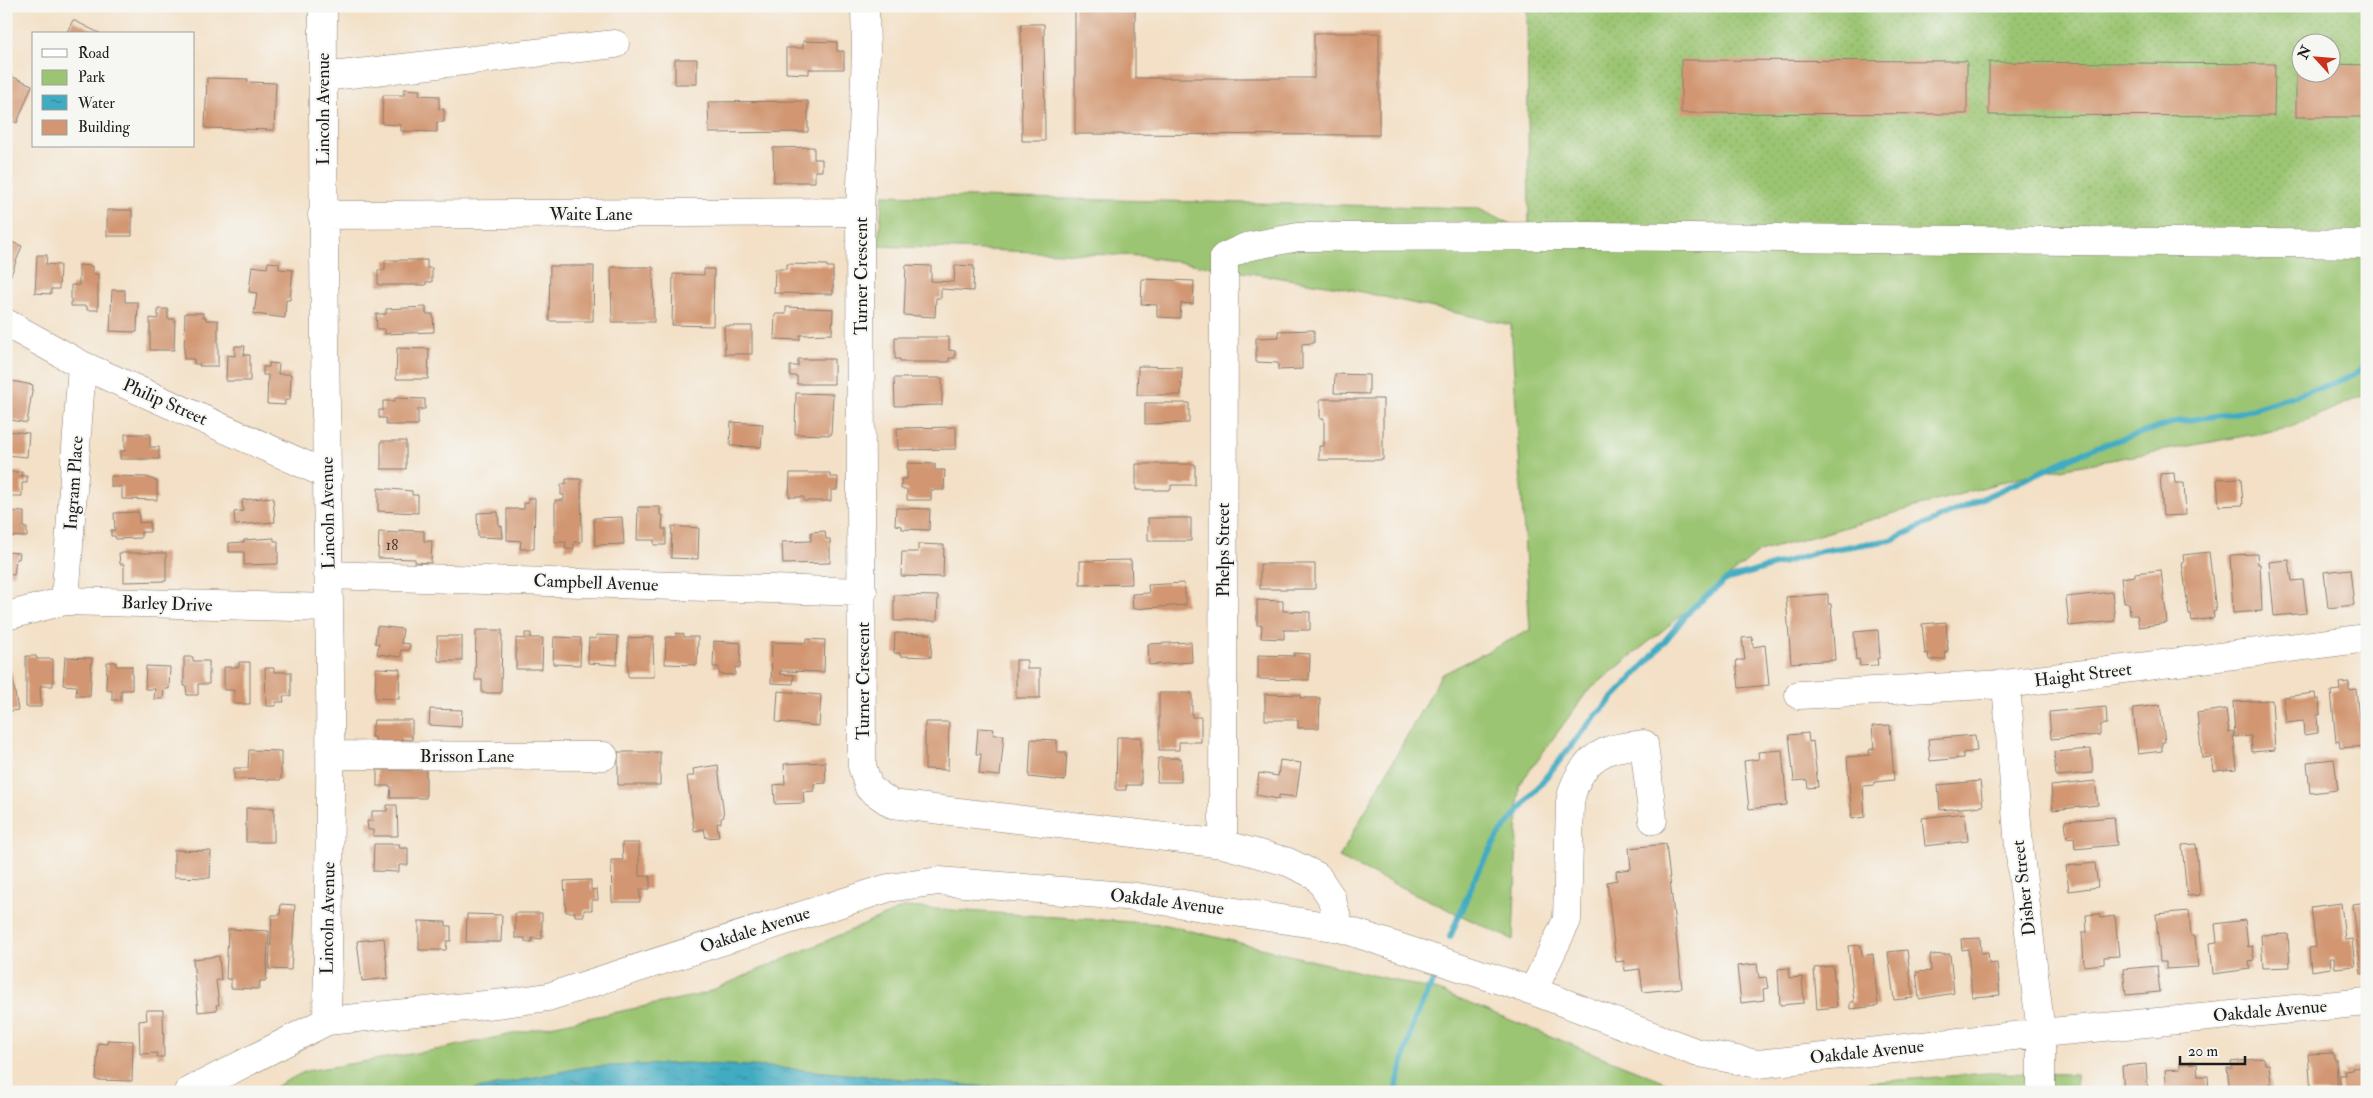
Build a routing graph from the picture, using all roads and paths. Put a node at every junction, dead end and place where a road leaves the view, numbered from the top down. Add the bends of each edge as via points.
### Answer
1 (323, 6) edge
2 (865, 6) edge
3 (616, 44) dead end
4 (323, 77) junction
5 (860, 212) junction
6 (322, 215) junction
7 (2367, 244) edge
8 (6, 323) edge
9 (82, 365) junction
10 (328, 475) junction
11 (328, 574) junction
12 (863, 592) junction
13 (65, 601) junction
14 (329, 608) junction
15 (6, 616) edge
16 (2367, 638) edge
17 (2006, 684) junction
18 (1799, 695) dead end
19 (330, 755) junction
20 (604, 756) dead end
21 (1653, 820) dead end
22 (1223, 844) junction
23 (1340, 928) junction
24 (1533, 992) junction
25 (2367, 1002) edge
26 (328, 1021) junction
27 (2041, 1033) junction
28 (188, 1092) edge
29 (2041, 1092) edge

1 - 4 street, Lincoln Avenue
2 - 5 street, Turner Crescent
3 - 4 street
4 - 6 street, Lincoln Avenue
5 - 6 street, Waite Lane
5 - 12 street, Turner Crescent
6 - 10 street, Lincoln Avenue
7 - 22 street, Phelps Street via 1588,236 1298,237 1246,247 1224,257
8 - 9 street, Philip Street
9 - 10 street, Philip Street
9 - 13 street, Ingram Place
10 - 11 street, Lincoln Avenue
11 - 12 street, Campbell Avenue
11 - 14 street, Lincoln Avenue
12 - 22 street, Turner Crescent via 862,766 869,788 892,804
13 - 14 street, Barley Drive
13 - 15 street, Barley Drive
14 - 19 street, Lincoln Avenue
16 - 17 street, Haight Street
17 - 18 street, Haight Street
17 - 27 street, Disher Street via 2019,847
19 - 20 street, Brisson Lane
19 - 26 street, Lincoln Avenue
21 - 24 street via 1644,744 1606,751 1578,776 1570,802 1567,920
22 - 23 street, Turner Crescent via 1288,862 1317,876 1331,897
23 - 24 street, Oakdale Avenue
23 - 26 street, Oakdale Avenue via 1137,897 938,881 888,888 548,997
24 - 27 street, Oakdale Avenue via 1695,1052 1758,1064
25 - 27 street, Oakdale Avenue
26 - 28 street, Oakdale Avenue
27 - 29 street, Disher Street

